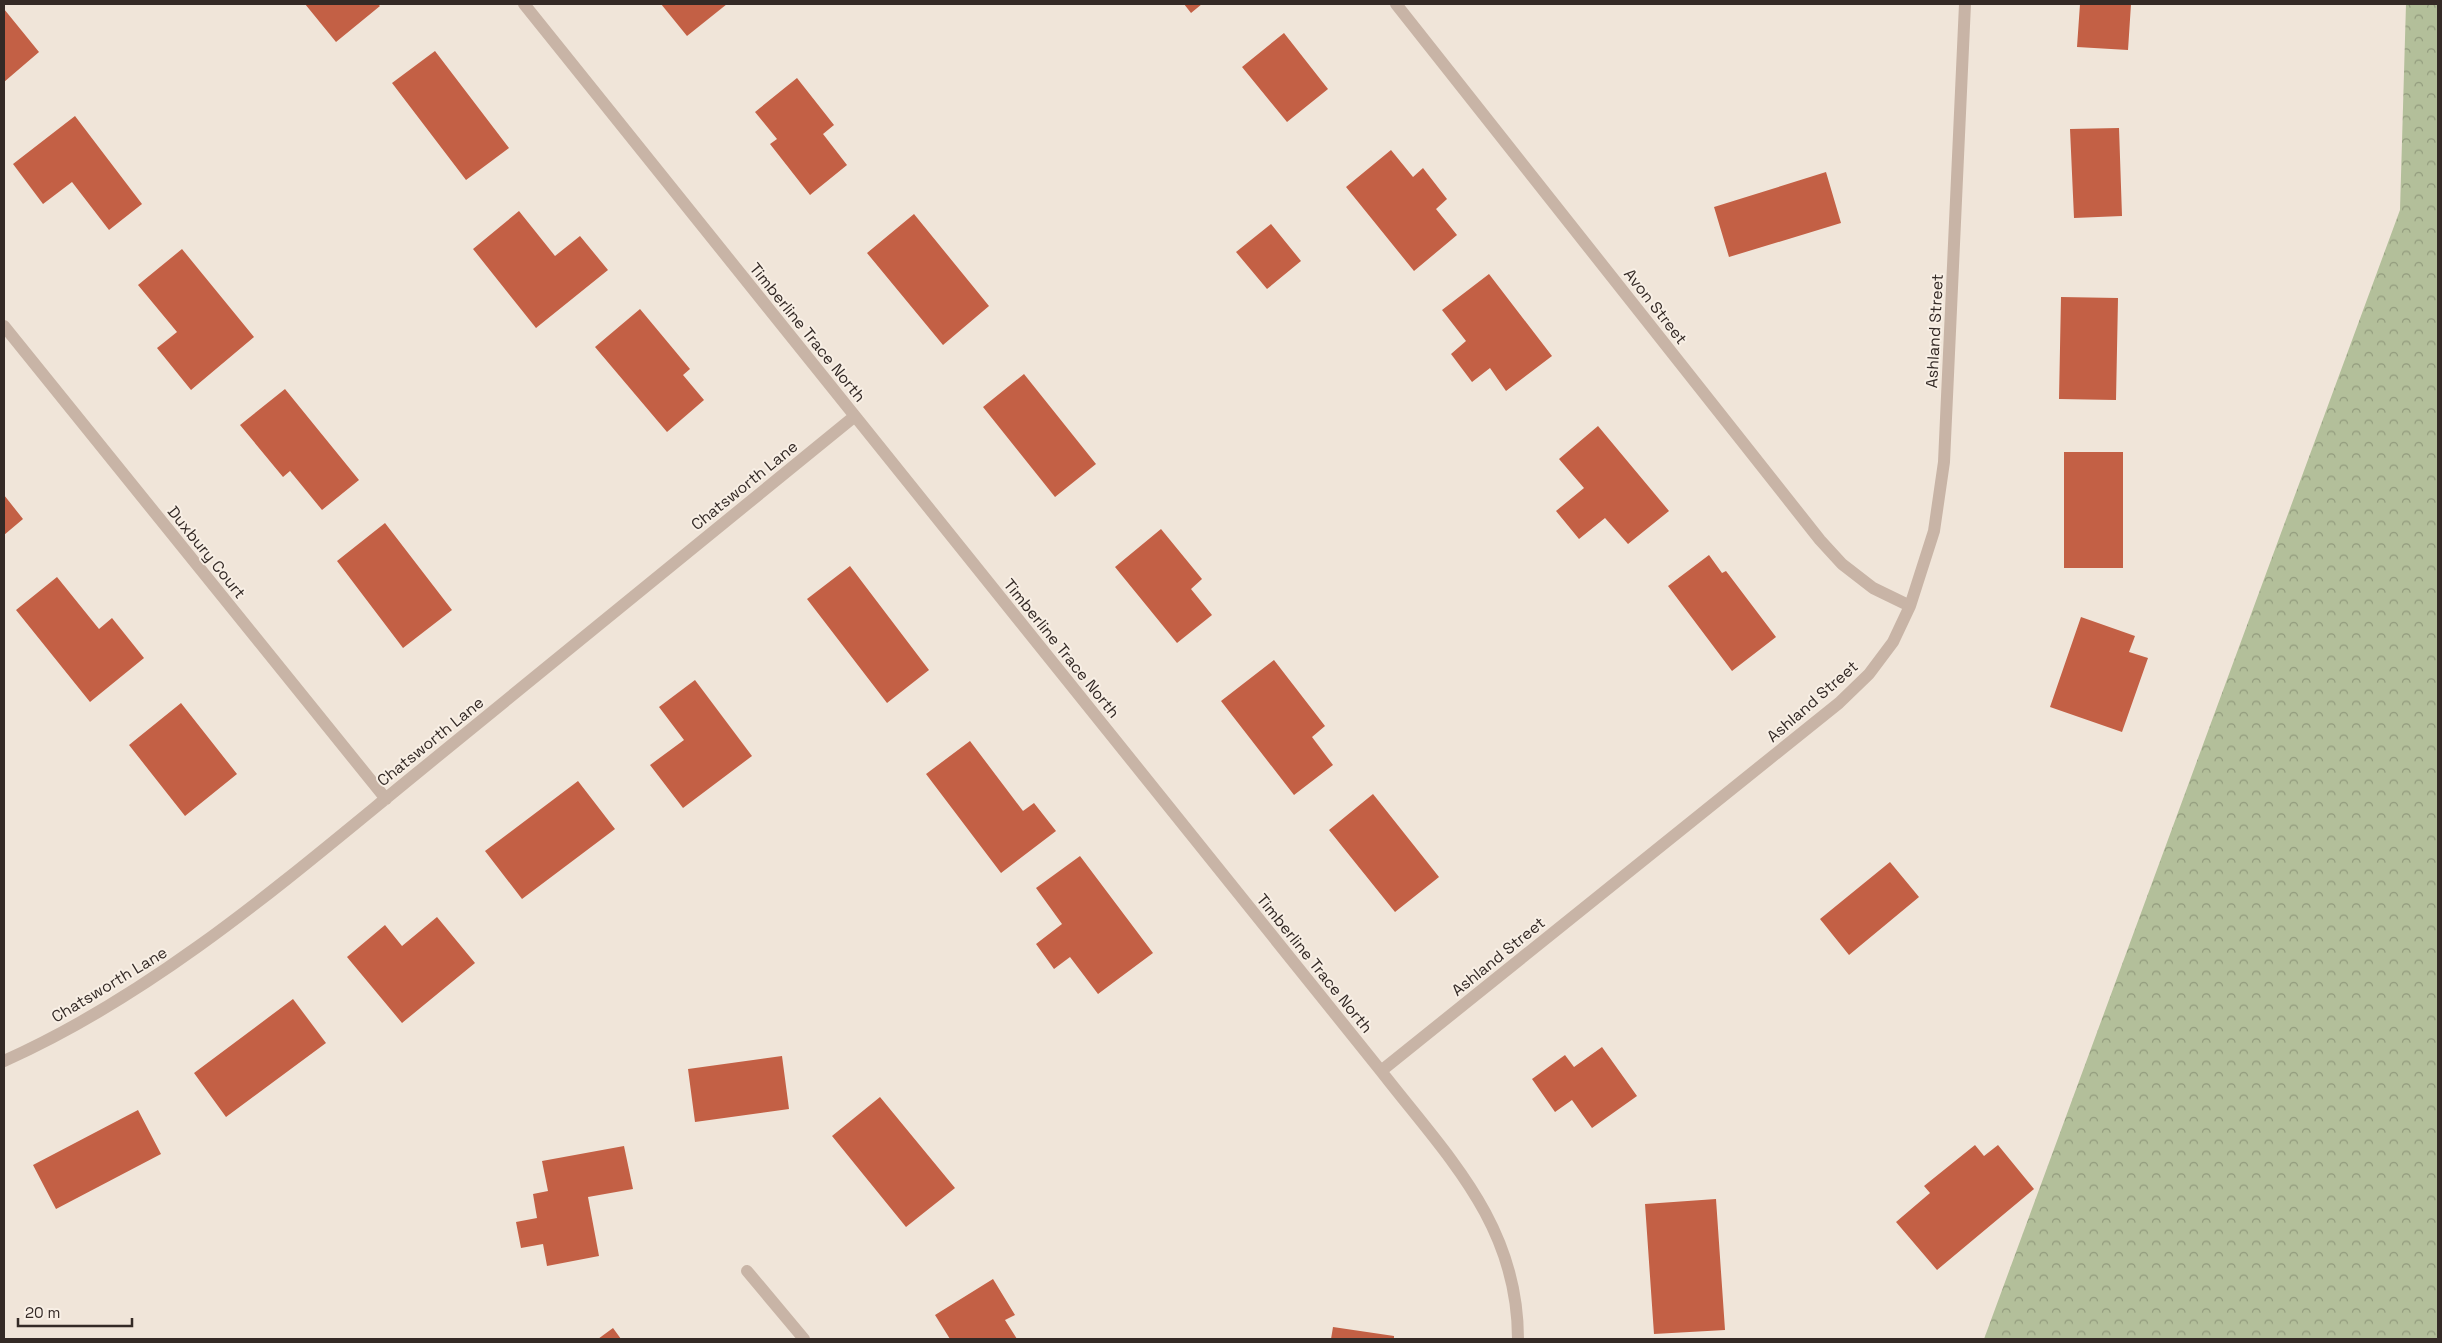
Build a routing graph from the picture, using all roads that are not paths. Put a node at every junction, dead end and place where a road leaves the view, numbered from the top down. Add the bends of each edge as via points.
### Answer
1 (524, 4) edge
2 (1396, 4) edge
3 (1965, 4) edge
4 (4, 326) edge
5 (855, 416) junction
6 (1910, 606) junction
7 (386, 799) junction
8 (4, 1061) edge
9 (1381, 1071) junction
10 (748, 1271) dead end
11 (804, 1339) edge
12 (1518, 1339) edge

1 - 5 street, Timberline Trace North
2 - 6 street, Avon Street via 1820,540 1842,564 1874,588
3 - 6 street, Ashland Street via 1944,462 1934,531
4 - 7 street, Duxbury Court
5 - 7 street, Chatsworth Lane
5 - 9 street, Timberline Trace North
6 - 9 street, Ashland Street via 1893,642 1869,674 1839,703
7 - 8 street, Chatsworth Lane via 192,953 103,1009
9 - 12 street, Timberline Trace North via 1483,1206 1498,1236 1512,1279
10 - 11 street

